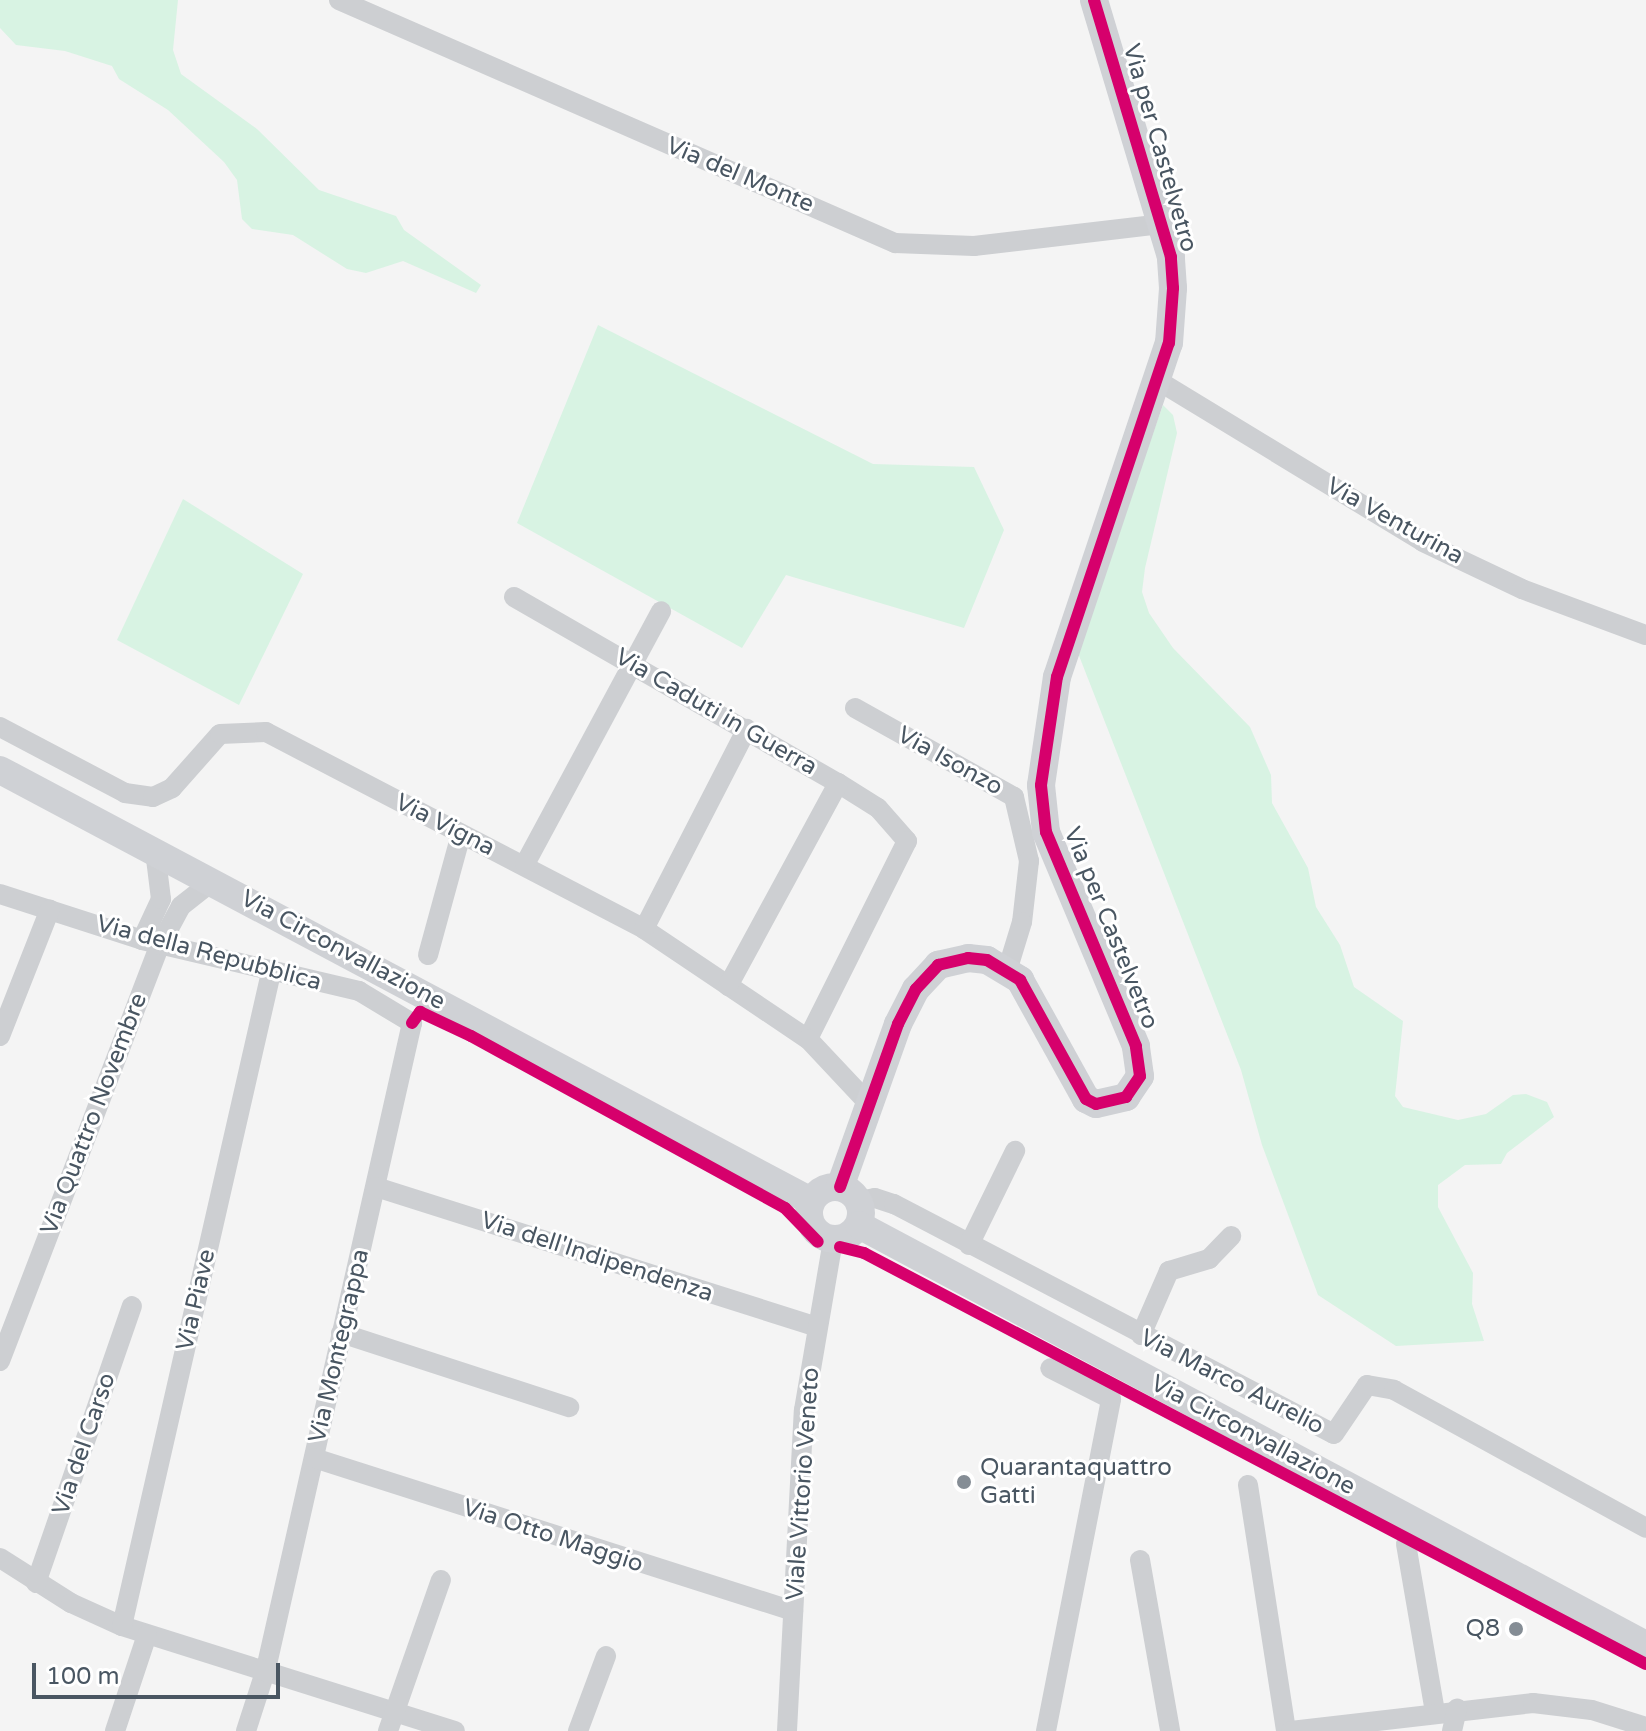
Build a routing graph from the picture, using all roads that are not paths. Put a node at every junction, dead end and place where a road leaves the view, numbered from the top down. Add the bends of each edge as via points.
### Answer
1 (339, 0) edge
2 (1094, 0) edge
3 (1161, 224) junction
4 (1157, 380) junction
5 (514, 597) dead end
6 (661, 611) dead end
7 (1646, 635) edge
8 (633, 663) junction
9 (855, 708) dead end
10 (0, 727) edge
11 (747, 729) junction
12 (0, 770) edge
13 (838, 783) junction
14 (461, 834) junction
15 (155, 851) junction
16 (525, 864) junction
17 (212, 882) junction
18 (0, 894) edge
19 (50, 909) junction
20 (644, 929) junction
21 (151, 943) junction
22 (428, 955) dead end
23 (1007, 971) junction
24 (271, 973) junction
25 (728, 986) junction
26 (412, 1023) joint
27 (0, 1036) edge
28 (808, 1039) junction
29 (868, 1103) junction
30 (1015, 1151) dead end
31 (376, 1187) junction
32 (811, 1201) junction
33 (853, 1204) junction
34 (1231, 1236) dead end
35 (833, 1240) junction
36 (969, 1245) junction
37 (132, 1306) dead end
38 (817, 1327) junction
39 (341, 1333) junction
40 (1141, 1335) junction
41 (0, 1361) edge
42 (1050, 1368) dead end
43 (569, 1407) dead end
44 (314, 1458) junction
45 (1248, 1485) dead end
46 (1646, 1528) edge
47 (1406, 1544) dead end
48 (0, 1558) edge
49 (1140, 1560) dead end
50 (441, 1580) dead end
51 (36, 1583) junction
52 (793, 1611) junction
53 (122, 1626) junction
54 (147, 1635) junction
55 (1646, 1645) edge
56 (606, 1656) dead end
57 (266, 1669) junction
58 (1457, 1709) junction
59 (1435, 1712) junction
60 (391, 1721) edge
61 (1646, 1727) edge
62 (115, 1731) edge
63 (246, 1731) edge
64 (455, 1731) edge
65 (578, 1731) edge
66 (787, 1731) edge
67 (1046, 1731) edge
68 (1170, 1731) edge
69 (1289, 1731) edge
70 (1452, 1731) edge

1 - 3 street, Via del Monte via 895,243 974,246
2 - 3 main road, Via per Castelvetro
3 - 4 main road, Via per Castelvetro via 1173,288 1169,343
4 - 7 street, Via Venturina via 1423,542 1522,589
4 - 23 main road, Via per Castelvetro via 1057,677 1041,785 1046,832 1141,1063 1136,1087 1126,1097 1096,1104 1077,1090 1030,994
5 - 8 street, Via Caduti in Guerra
6 - 8 street
8 - 11 street, Via Caduti in Guerra
8 - 16 street
9 - 23 street, Via Isonzo via 1014,797 1029,861 1022,922
10 - 14 street, Via Vigna via 125,793 153,797 172,788 220,734 266,732
11 - 13 street, Via Caduti in Guerra
11 - 20 street
12 - 15 main road, Via Circonvallazione
13 - 25 street
13 - 28 street, Via Caduti in Guerra via 878,808 907,841
14 - 16 street, Via Vigna
14 - 22 street
15 - 17 main road, Via Circonvallazione
15 - 21 street via 161,899
16 - 20 street, Via Vigna
17 - 21 street, Via Quattro Novembre via 181,906
17 - 32 main road, Via Circonvallazione
18 - 19 street, Via della Repubblica
19 - 21 street, Via della Repubblica
19 - 27 street
20 - 25 street, Via Vigna
21 - 24 street, Via della Repubblica
21 - 41 street, Via Quattro Novembre
23 - 29 main road via 968,958 938,965 926,974 898,1024
24 - 26 street, Via della Repubblica via 359,991
24 - 53 street, Via Piave
25 - 28 street, Via Vigna
26 - 31 street, Via Montegrappa
28 - 29 street, Via Vigna
29 - 33 main road
30 - 36 street
31 - 38 street, Via dell'Indipendenza
31 - 39 street, Via Montegrappa
32 - 33 main road via 823,1189
32 - 35 main road via 812,1226
33 - 35 main road via 845,1238
33 - 36 street, Via Marco Aurelio via 875,1198 894,1204
33 - 55 main road, Via Circonvallazione
34 - 40 street via 1209,1259 1169,1271
35 - 38 street, Viale Vittorio Veneto
36 - 40 street, Via Marco Aurelio
37 - 51 street, Via del Carso
38 - 52 street, Viale Vittorio Veneto via 804,1410
39 - 43 street
39 - 44 street, Via Montegrappa
40 - 46 street, Via Marco Aurelio via 1334,1434 1367,1385 1394,1390
42 - 67 street via 1111,1399
44 - 52 street, Via Otto Maggio
44 - 57 street, Via Montegrappa
45 - 69 street
47 - 59 street
48 - 51 street
49 - 68 street
50 - 60 street
51 - 53 street
52 - 66 street, Viale Vittorio Veneto
53 - 54 street
54 - 57 street
54 - 62 street
56 - 65 street
57 - 60 street
57 - 63 street, Via Montegrappa
58 - 59 street
58 - 61 street via 1564,1706
58 - 70 street
59 - 69 street
60 - 64 street

